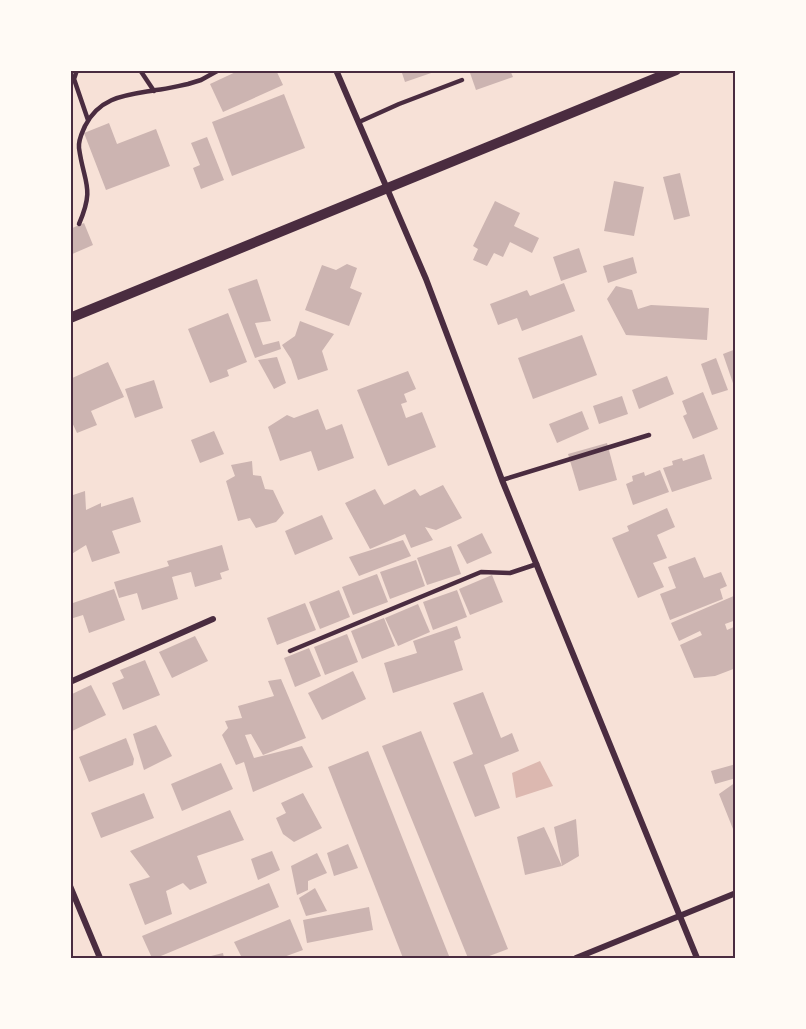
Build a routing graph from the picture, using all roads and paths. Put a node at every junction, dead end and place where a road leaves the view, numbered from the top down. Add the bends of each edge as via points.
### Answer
1 (77, 70) edge
2 (140, 70) edge
3 (219, 70) edge
4 (336, 70) edge
5 (676, 70) edge
6 (462, 80) dead end
7 (154, 91) junction
8 (88, 120) junction
9 (359, 123) junction
10 (387, 188) junction
11 (79, 224) dead end
12 (70, 318) edge
13 (649, 435) dead end
14 (502, 480) junction
15 (537, 564) junction
16 (213, 619) dead end
17 (290, 651) dead end
18 (70, 682) edge
19 (70, 886) edge
20 (735, 893) edge
21 (72, 895) edge
22 (679, 916) junction
23 (100, 958) edge
24 (576, 958) edge
25 (697, 958) edge

1 - 8 lane via 74,80
2 - 7 lane
3 - 7 lane via 201,80
4 - 9 street
5 - 10 street
6 - 9 lane
7 - 8 lane via 112,98
8 - 11 lane via 79,146 88,199
9 - 10 street
10 - 12 street
10 - 14 street
13 - 14 lane
14 - 15 street
15 - 17 lane via 510,573 481,572
15 - 22 street
16 - 18 street
19 - 21 street
20 - 22 street
21 - 23 street
22 - 24 street
22 - 25 street

